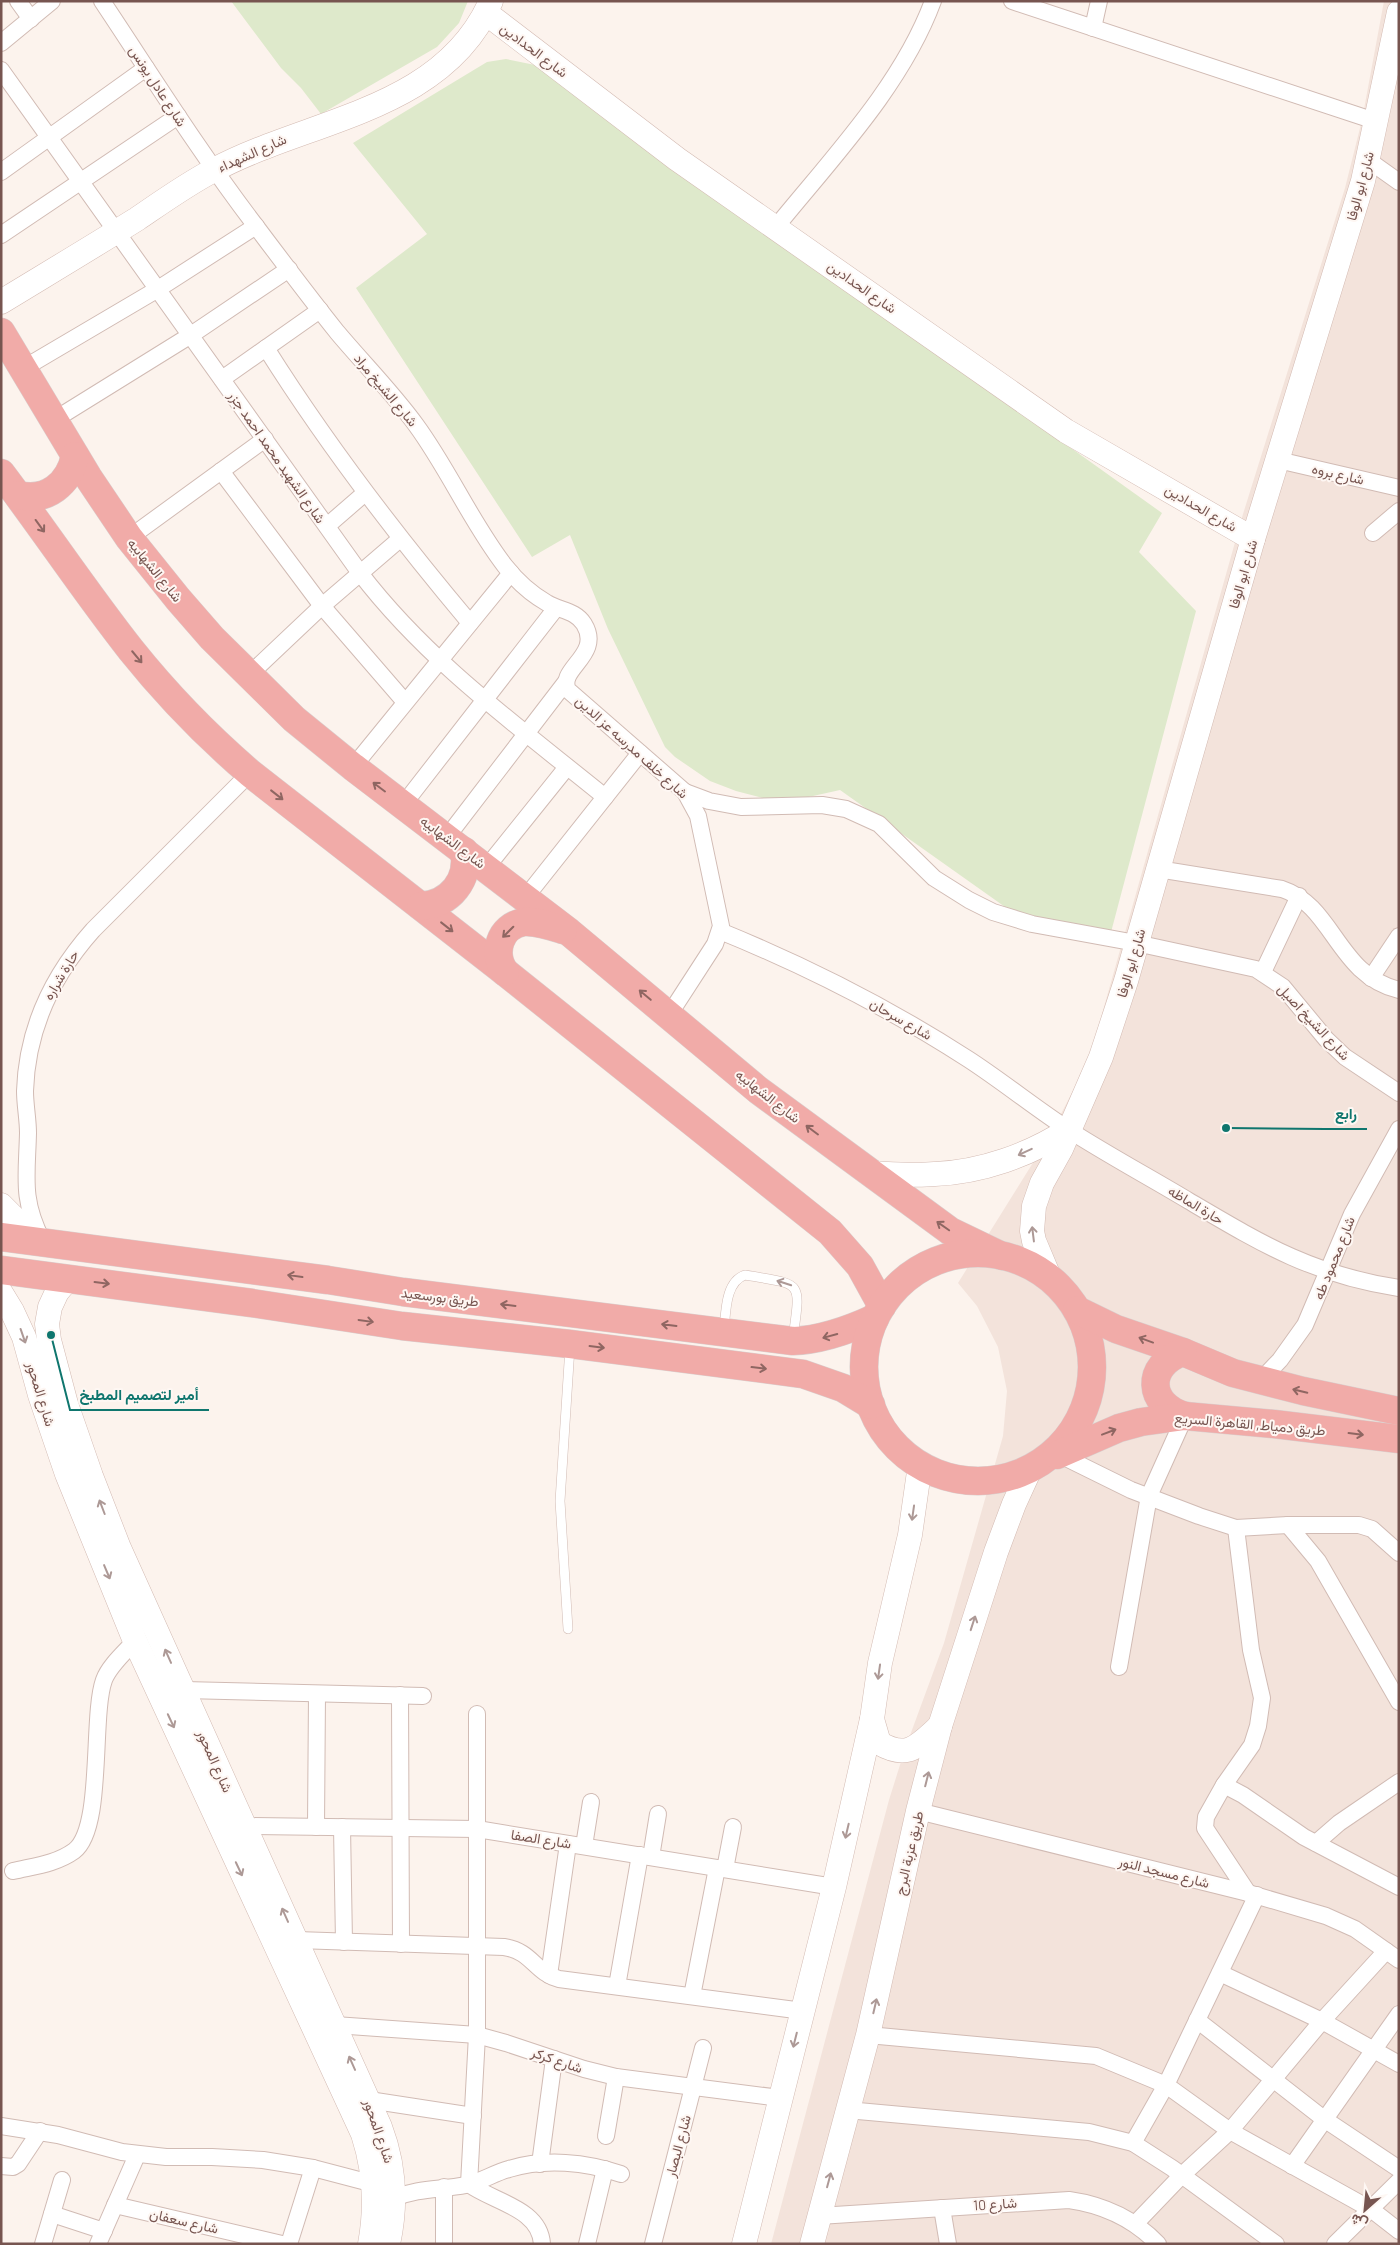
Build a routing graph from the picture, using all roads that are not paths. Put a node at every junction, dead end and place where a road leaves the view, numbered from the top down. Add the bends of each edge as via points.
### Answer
1 (18, 1) edge
2 (52, 1) edge
3 (102, 1) edge
4 (933, 1) edge
5 (1012, 1) edge
6 (1099, 1) edge
7 (488, 7) edge
8 (31, 19) junction
9 (1398, 20) edge
10 (1093, 28) junction
11 (1, 43) edge
12 (146, 68) junction
13 (1, 70) edge
14 (178, 116) junction
15 (1375, 121) junction
16 (50, 137) junction
17 (1368, 160) junction
18 (2, 170) edge
19 (214, 170) junction
20 (82, 182) junction
21 (1399, 182) edge
22 (256, 226) junction
23 (776, 227) junction
24 (117, 231) junction
25 (1, 236) edge
26 (289, 268) junction
27 (158, 289) junction
28 (1, 302) edge
29 (320, 310) junction
30 (1, 332) edge
31 (191, 335) junction
32 (266, 348) junction
33 (24, 368) junction
34 (222, 379) junction
35 (54, 420) junction
36 (265, 439) junction
37 (75, 456) junction
38 (1278, 460) junction
39 (221, 471) junction
40 (1, 473) edge
41 (1399, 488) edge
42 (365, 494) junction
43 (18, 495) junction
44 (1399, 511) edge
45 (326, 526) junction
46 (1373, 533) dead end
47 (129, 538) junction
48 (400, 539) junction
49 (1253, 539) junction
50 (360, 573) junction
51 (511, 573) junction
52 (322, 606) junction
53 (556, 608) junction
54 (470, 623) junction
55 (439, 660) junction
56 (248, 676) junction
57 (565, 683) junction
58 (485, 699) junction
59 (405, 702) junction
60 (526, 733) junction
61 (640, 753) junction
62 (353, 767) junction
63 (567, 767) junction
64 (250, 773) junction
65 (685, 792) junction
66 (605, 797) junction
67 (403, 804) junction
68 (456, 844) junction
69 (486, 868) junction
70 (1158, 869) junction
71 (1298, 896) junction
72 (525, 898) junction
73 (421, 906) junction
74 (720, 931) junction
75 (569, 932) junction
76 (1399, 936) edge
77 (1136, 943) junction
78 (505, 972) junction
79 (1263, 972) junction
80 (1371, 978) junction
81 (1399, 990) edge
82 (669, 1015) junction
83 (1399, 1093) edge
84 (1399, 1129) edge
85 (1068, 1130) junction
86 (870, 1173) junction
87 (1, 1205) edge
88 (1, 1237) edge
89 (40, 1242) junction
90 (1002, 1256) junction
91 (1, 1270) edge
92 (1327, 1272) junction
93 (68, 1278) junction
94 (1050, 1279) junction
95 (328, 1280) junction
96 (1399, 1288) edge
97 (403, 1292) junction
98 (1, 1293) edge
99 (1077, 1310) junction
100 (879, 1312) junction
101 (327, 1316) junction
102 (402, 1326) junction
103 (723, 1332) junction
104 (792, 1341) junction
105 (570, 1344) junction
106 (1183, 1352) junction
107 (1260, 1381) junction
108 (871, 1404) junction
109 (1399, 1411) edge
110 (1185, 1416) junction
111 (1399, 1439) edge
112 (1046, 1460) junction
113 (920, 1465) junction
114 (1149, 1496) junction
115 (1288, 1524) junction
116 (1236, 1528) junction
117 (1399, 1553) edge
118 (568, 1629) dead end
119 (135, 1641) junction
120 (1119, 1667) dead end
121 (184, 1690) junction
122 (317, 1694) junction
123 (400, 1695) junction
124 (423, 1696) dead end
125 (1399, 1702) edge
126 (477, 1714) dead end
127 (872, 1719) junction
128 (940, 1726) junction
129 (1399, 1782) edge
130 (1224, 1785) junction
131 (591, 1802) dead end
132 (918, 1811) junction
133 (658, 1814) dead end
134 (245, 1826) junction
135 (316, 1827) junction
136 (342, 1827) junction
137 (733, 1827) dead end
138 (401, 1828) junction
139 (477, 1829) junction
140 (1316, 1843) junction
141 (576, 1845) junction
142 (645, 1856) junction
143 (721, 1869) junction
144 (13, 1871) dead end
145 (834, 1887) junction
146 (1399, 1887) edge
147 (1252, 1894) junction
148 (297, 1940) junction
149 (344, 1942) junction
150 (401, 1944) junction
151 (477, 1947) junction
152 (1392, 1955) edge
153 (1220, 1973) junction
154 (549, 1976) junction
155 (617, 1986) junction
156 (692, 1996) junction
157 (803, 2011) junction
158 (1399, 2014) edge
159 (1197, 2020) junction
160 (1322, 2021) junction
161 (335, 2025) junction
162 (868, 2034) junction
163 (477, 2035) junction
164 (704, 2048) dead end
165 (1373, 2050) junction
166 (554, 2059) junction
167 (1399, 2064) edge
168 (616, 2077) junction
169 (1274, 2081) junction
170 (1166, 2085) junction
171 (694, 2087) junction
172 (780, 2098) junction
173 (369, 2100) junction
174 (847, 2110) junction
175 (473, 2116) junction
176 (1324, 2119) junction
177 (1, 2126) edge
178 (40, 2131) junction
179 (1230, 2131) junction
180 (606, 2136) dead end
181 (1134, 2143) junction
182 (137, 2154) junction
183 (540, 2164) junction
184 (1, 2166) edge
185 (1292, 2166) junction
186 (313, 2168) junction
187 (605, 2169) junction
188 (1399, 2169) edge
189 (621, 2174) dead end
190 (1181, 2176) junction
191 (62, 2180) dead end
192 (1399, 2181) edge
193 (374, 2184) junction
194 (469, 2184) junction
195 (444, 2187) junction
196 (395, 2198) junction
197 (115, 2205) junction
198 (942, 2208) junction
199 (1372, 2210) junction
200 (52, 2214) junction
201 (819, 2216) junction
202 (1135, 2224) junction
203 (1399, 2231) edge
204 (101, 2238) edge
205 (742, 2242) edge
206 (43, 2244) edge
207 (282, 2244) edge
208 (289, 2244) edge
209 (370, 2244) edge
210 (388, 2244) edge
211 (444, 2244) edge
212 (542, 2244) edge
213 (587, 2244) edge
214 (653, 2244) edge
215 (812, 2244) edge
216 (948, 2244) edge
217 (1158, 2244) edge
218 (1276, 2244) edge
219 (1335, 2244) edge

1 - 8 street
2 - 8 street
3 - 12 street, شارع عادل يونس
4 - 23 street via 922,31 889,86
5 - 10 street
6 - 10 street
7 - 19 street, شارع الشهداء via 458,52 422,82 356,113 269,145
7 - 23 street, شارع الحدادين via 677,159
8 - 11 street
9 - 15 street, شارع ابو الوفا
10 - 15 street
12 - 14 street, شارع عادل يونس
12 - 16 street
13 - 16 street, شارع الشهيد محمد احمد جزر
14 - 19 street, شارع عادل يونس
14 - 20 street
15 - 17 street, شارع ابو الوفا
16 - 18 street
16 - 20 street, شارع الشهيد محمد احمد جزر
17 - 21 street
17 - 38 street, شارع ابو الوفا
19 - 22 street, شارع الشيخ مراد
19 - 24 street, شارع الشهداء
20 - 24 street, شارع الشهيد محمد احمد جزر
20 - 25 street
22 - 26 street, شارع الشيخ مراد
22 - 27 street
23 - 49 street, شارع الحدادين via 1066,431
24 - 27 street, شارع الشهيد محمد احمد جزر
24 - 28 street, شارع الشهداء
26 - 29 street, شارع الشيخ مراد
26 - 31 street
27 - 31 street, شارع الشهيد محمد احمد جزر
27 - 33 street
29 - 32 street
29 - 51 street, شارع الشيخ مراد via 418,428
30 - 33 highway, شارع الشهابيه
31 - 34 street, شارع الشهيد محمد احمد جزر
31 - 35 street
32 - 34 street
32 - 42 street via 308,415
33 - 35 highway, شارع الشهابيه
34 - 36 street, شارع الشهيد محمد احمد جزر
35 - 37 highway, شارع الشهابيه
36 - 39 street
36 - 45 street, شارع الشهيد محمد احمد جزر
37 - 43 highway via 68,477 56,489 35,497
37 - 47 highway, شارع الشهابيه
38 - 41 street, شارع بروه
38 - 49 street, شارع ابو الوفا
39 - 47 street
39 - 52 street
40 - 43 highway
42 - 45 street
42 - 48 street
43 -> 64 highway via 110,623 153,676 200,727
44 - 46 street
45 - 50 street, شارع الشهيد محمد احمد جزر
47 - 56 highway, شارع الشهابيه via 178,599
48 - 50 street
48 - 54 street
49 - 70 street, شارع ابو الوفا
50 - 52 street
50 - 55 street, شارع الشهيد محمد احمد جزر via 398,620
51 - 53 street, شارع الشيخ مراد via 539,598
51 - 54 street
52 - 56 street
52 - 59 street
53 - 57 street, شارع خلف مدرسه عز الدين via 577,616 588,637 586,652
53 - 58 street
54 - 55 street
55 - 58 street, شارع الشهيد محمد احمد جزر
55 - 59 street
56 - 62 highway, شارع الشهابيه
57 - 60 street
57 - 61 street, شارع خلف مدرسه عز الدين via 568,690
58 - 60 street, شارع الشهيد محمد احمد جزر
58 - 67 street
59 - 62 street
60 - 63 street, شارع الشهيد محمد احمد جزر
60 - 68 street
61 - 65 street, شارع خلف مدرسه عز الدين
61 - 66 street
67 -> 62 highway, شارع الشهابيه
63 - 66 street, شارع الشهيد محمد احمد جزر
63 - 69 street
64 -> 73 highway
64 - 89 street, حارة شراره via 93,930 48,993 31,1042 25,1093 28,1125 26,1189
65 - 74 street, شارع خلف مدرسه عز الدين via 698,816 720,916
65 - 77 street, شارع الشيخ اصيل via 733,806 822,805 857,812 888,831 934,878 987,909 1032,924
66 - 72 street
67 - 68 highway, شارع الشهابيه
68 - 69 highway, شارع الشهابيه
68 - 73 highway via 465,870 458,887 444,900
69 - 72 highway, شارع الشهابيه
70 - 71 street via 1282,889
70 - 77 street, شارع ابو الوفا
71 - 79 street
71 - 80 street via 1312,908 1350,960
72 - 75 highway, شارع الشهابيه
73 -> 78 highway
74 - 82 street
74 - 85 street, شارع سرحان via 805,968 888,1010 993,1076
75 -> 78 highway via 535,923 523,922 513,926 499,945 498,956
82 -> 75 highway, شارع الشهابيه
76 - 80 street
77 - 79 street, شارع الشيخ اصيل via 1240,964
77 - 85 street, شارع ابو الوفا via 1108,1038
78 - 100 highway via 830,1232 860,1266
79 - 83 street, شارع الشيخ اصيل via 1283,987 1338,1051 1358,1068
80 - 81 street
86 -> 82 highway, شارع الشهابيه via 758,1090
84 - 92 street, شارع محمود طه via 1362,1195
85 -> 86 street via 1014,1157 975,1169 935,1174
85 - 92 street, حارة الماظه via 1258,1242
94 -> 85 street, شارع ابو الوفا via 1034,1241 1033,1215 1042,1183 1061,1150
90 -> 86 highway, شارع الشهابيه via 950,1231
87 - 89 street
88 - 89 highway, طريق بورسعيد
95 -> 89 highway, طريق بورسعيد
90 - 94 highway via 1019,1261
90 - 100 highway via 967,1254 934,1262 905,1280
91 - 93 highway
92 - 96 street, حارة الماظه
92 - 107 street, شارع محمود طه via 1305,1325
93 -> 101 highway
121 -> 93 street, شارع المحور via 104,1512 58,1376 47,1324 53,1299
94 - 99 highway
95 - 97 highway, طريق بورسعيد
95 - 101 highway via 340,1298 338,1306
97 - 102 highway via 392,1305 392,1314
103 -> 97 highway, طريق بورسعيد
98 -> 119 street, شارع المحور via 24,1337 67,1474
106 -> 99 highway via 1116,1329
99 - 112 highway via 1091,1349 1090,1390 1076,1427
100 -> 104 highway, طريق بورسعيد via 835,1334
100 - 108 highway, طريق دمياط, القاهرة السريع via 865,1352 866,1388
101 -> 102 highway
102 - 105 highway
103 - 104 highway, طريق بورسعيد
104 -> 103 lane via 798,1299 793,1286 744,1275 738,1277 730,1291
105 -> 108 highway via 803,1374 843,1388
105 - 118 lane via 560,1501
106 - 107 highway
106 - 110 highway via 1162,1363 1155,1385 1164,1406
109 -> 107 highway
108 - 113 highway, طريق دمياط, القاهرة السريع via 890,1439
110 -> 111 highway, طريق دمياط, القاهرة السريع
112 -> 110 highway, طريق دمياط, القاهرة السريع via 1119,1428
110 - 114 street
112 - 113 highway, طريق دمياط, القاهرة السريع via 999,1480 966,1480
112 - 114 street
128 -> 112 street, طريق عزبة البرج via 1014,1504
113 -> 127 street via 910,1535 880,1663
114 - 116 street
114 - 120 street
115 - 116 street
115 - 117 street via 1359,1525 1372,1529
115 - 125 street via 1318,1561
116 - 130 street via 1251,1650 1262,1698 1252,1745
119 - 144 street via 105,1677 100,1695 98,1753 86,1835 76,1850 56,1861
119 -> 193 street, شارع المحور via 359,2125 369,2154
121 - 122 street
121 - 134 street, شارع المحور
122 - 123 street
122 - 135 street
123 - 124 street
123 - 138 street
126 - 139 street
127 - 128 street via 879,1743 900,1752 914,1749
127 -> 145 street
132 -> 128 street, طريق عزبة البرج
129 - 140 street
130 - 140 street
130 - 147 street via 1206,1817 1205,1828
131 - 141 street
132 - 147 street, شارع مسجد النور
162 -> 132 street, طريق عزبة البرج
133 - 142 street
134 - 135 street, شارع الصفا
148 -> 134 street, شارع المحور
135 - 136 street, شارع الصفا
136 - 138 street, شارع الصفا
136 - 149 street
137 - 143 street
138 - 139 street, شارع الصفا
138 - 150 street
139 - 141 street, شارع الصفا
139 - 151 street
140 - 146 street
141 - 142 street, شارع الصفا
141 - 154 street
142 - 143 street, شارع الصفا
142 - 155 street
143 - 145 street, شارع الصفا
143 - 156 street
145 - 157 street
147 - 152 street, شارع مسجد النور via 1336,1920 1356,1929
147 - 153 street
148 - 149 street
148 - 161 street, شارع المحور
149 - 150 street
150 - 151 street
151 - 154 street via 504,1947 519,1951
151 - 163 street
152 - 160 street
153 - 159 street
153 - 160 street
154 - 155 street
155 - 156 street
156 - 157 street
157 -> 172 street
158 - 165 street
159 - 169 street
159 - 170 street
160 - 165 street
160 - 169 street
161 - 163 street, شارع كركر
173 -> 161 street, شارع المحور
162 - 170 street via 1096,2056
162 - 174 street, طريق عزبة البرج
163 - 166 street, شارع كركر
163 - 175 street
164 - 171 street, شارع البصار
165 - 167 street
165 - 176 street
166 - 168 street, شارع كركر
166 - 183 street
168 - 171 street, شارع كركر
168 - 180 street
169 - 176 street
169 - 179 street
170 - 179 street
170 - 181 street
171 - 172 street, شارع كركر
171 - 214 street, شارع البصار
172 - 205 street
173 - 175 street
173 - 196 street, شارع المحور via 390,2156
174 - 181 street via 1089,2132
201 -> 174 street, طريق عزبة البرج
175 - 194 street
176 - 185 street
176 - 188 street
177 - 178 street
178 - 182 street
178 - 184 street via 18,2164
179 - 185 street
179 - 190 street
181 - 190 street
182 - 186 street via 246,2158
182 - 197 street
183 - 187 street via 568,2163
183 - 194 street via 510,2168
185 - 199 street
186 - 193 street
186 - 208 street
187 - 189 street
187 - 213 street
190 - 202 street
190 - 218 street
191 - 200 street
192 - 199 street
193 - 209 street, شارع المحور
194 - 195 street
194 - 212 street via 531,2219 539,2229
195 - 196 street via 419,2190
195 - 211 street
196 - 210 street, شارع المحور
197 - 204 street
197 - 207 street, شارع سعفان
198 - 201 street, شارع 10
198 - 202 street, شارع 10 via 1069,2200 1097,2205
198 - 216 street
199 - 203 street
199 - 219 street
200 - 204 street
200 - 206 street
201 - 215 street, طريق عزبة البرج
202 - 217 street, شارع 10

